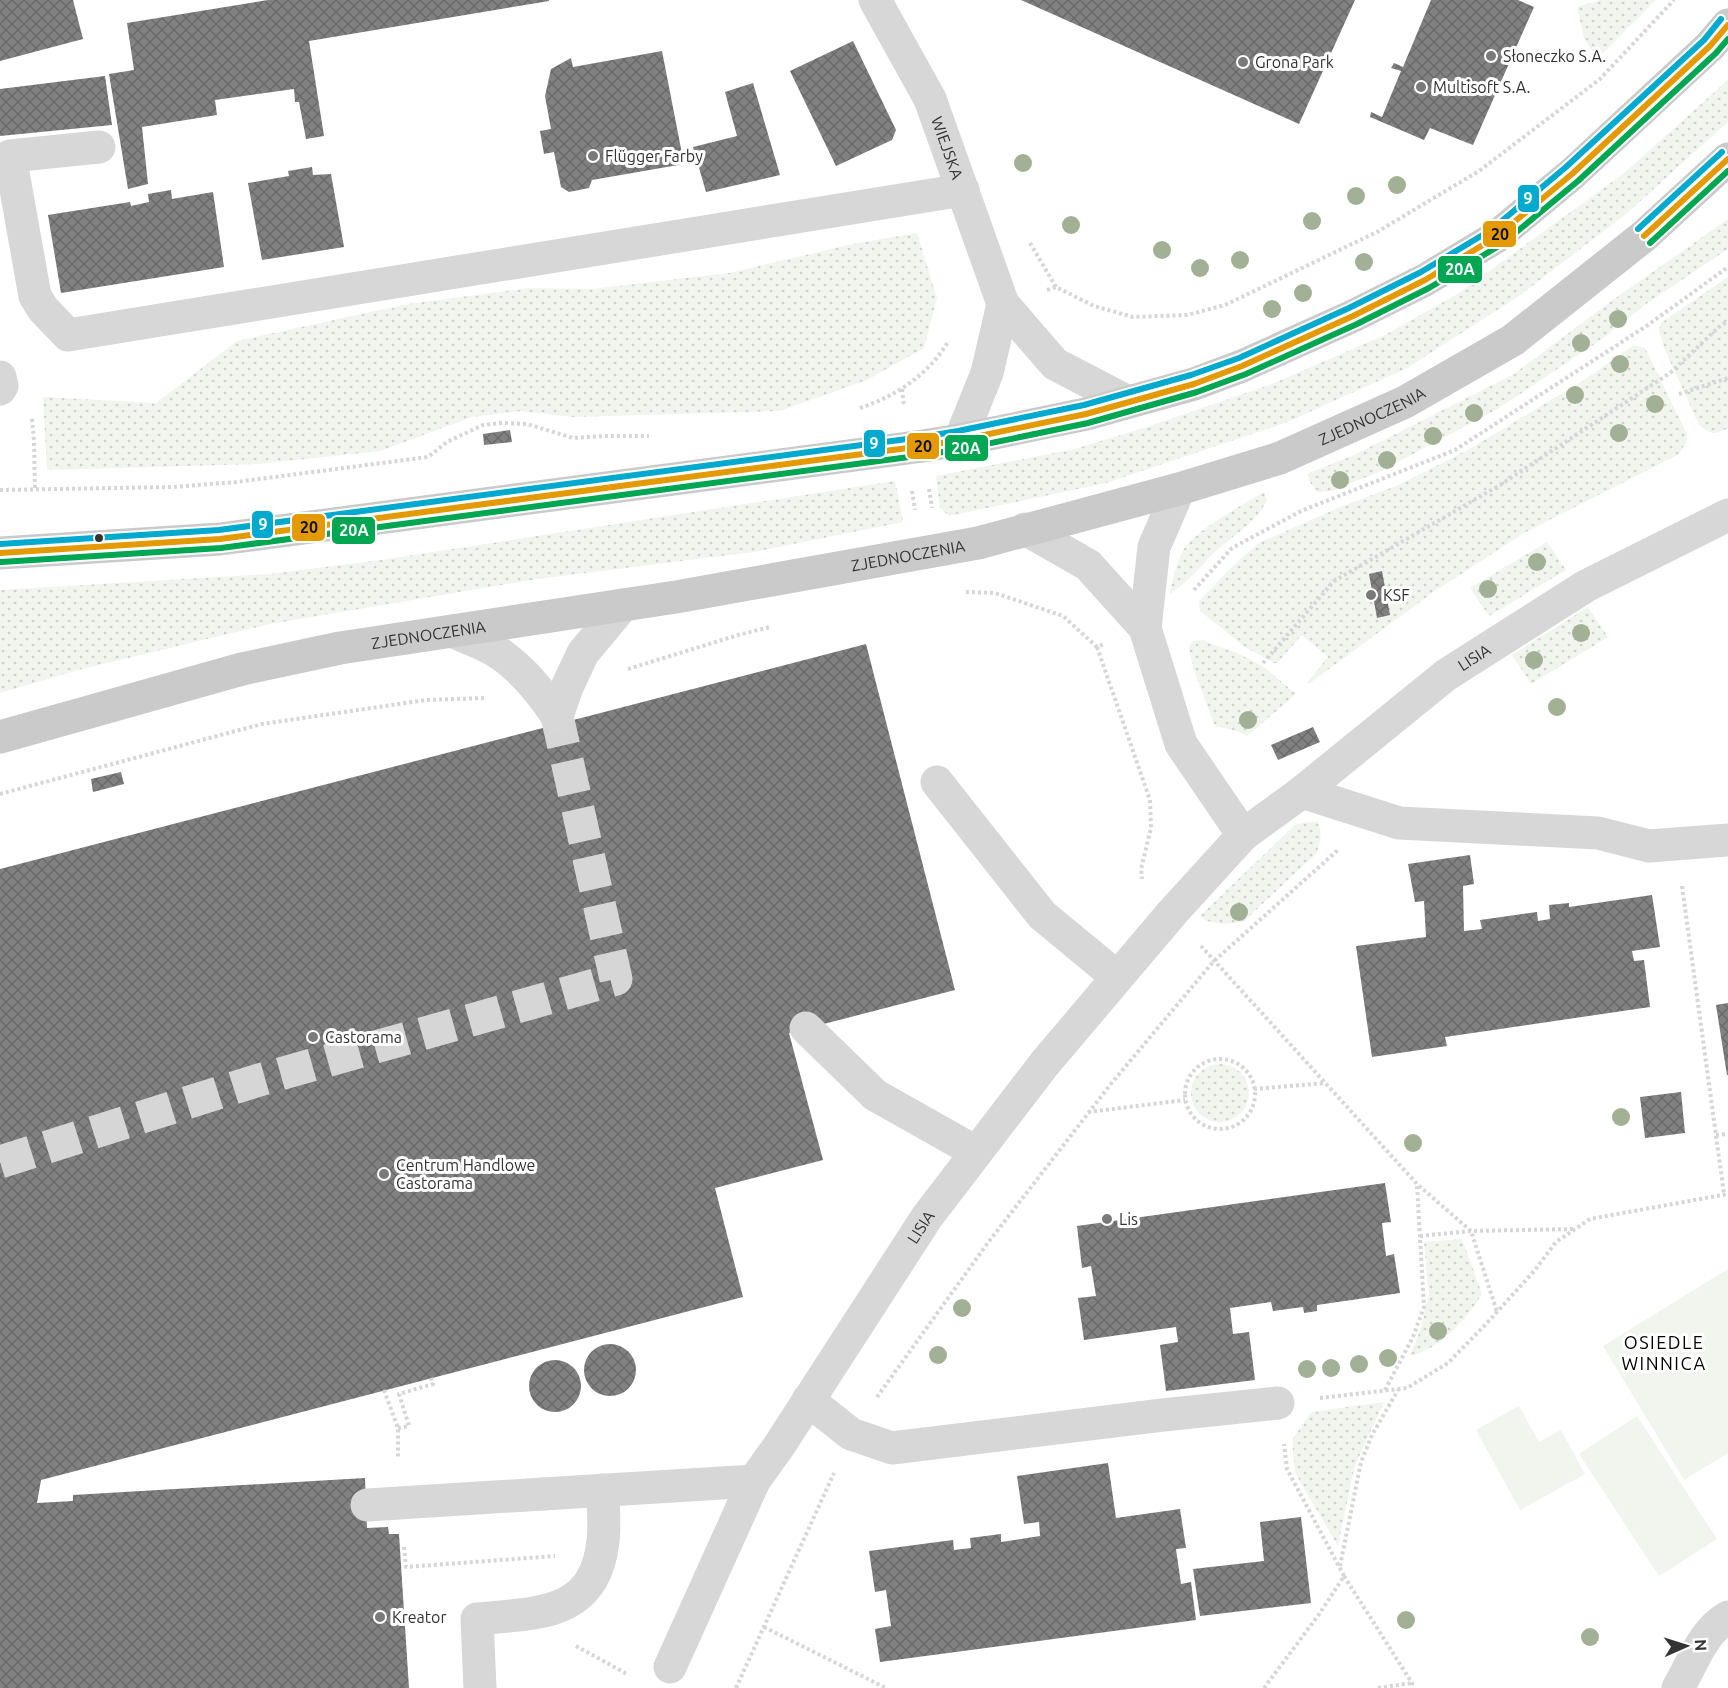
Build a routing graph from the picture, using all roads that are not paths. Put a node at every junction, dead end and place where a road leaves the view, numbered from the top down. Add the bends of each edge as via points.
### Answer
1 (875, 0) edge
2 (1728, 25) edge
3 (99, 147) dead end
4 (1720, 171) edge
5 (963, 190) junction
6 (1003, 304) junction
7 (0, 377) edge
8 (0, 389) edge
9 (1128, 402) junction
10 (960, 440) junction
11 (1179, 489) junction
12 (1728, 515) edge
13 (1025, 530) junction
14 (0, 553) edge
15 (623, 605) junction
16 (1145, 627) junction
17 (452, 631) junction
18 (0, 737) edge
19 (937, 782) dead end
20 (1302, 792) junction
21 (1243, 835) junction
22 (1728, 840) edge
23 (1117, 977) junction
24 (806, 1029) dead end
25 (976, 1152) junction
26 (808, 1400) junction
27 (1278, 1403) road end
28 (754, 1481) junction
29 (603, 1490) junction
30 (367, 1505) dead end
31 (1728, 1617) edge
32 (670, 1667) dead end
33 (480, 1688) edge
34 (1678, 1688) edge

1 - 5 street, WIEJSKA via 930,99
2 - 9 main road via 1628,124 1496,237 1425,280 1242,366
3 - 5 street via 10,156 34,296 68,335
4 - 11 main road, ZJEDNOCZENIA via 1513,340 1406,402 1280,458
5 - 6 street, WIEJSKA
6 - 9 street, WIEJSKA via 1055,364
6 - 10 street via 987,373
7 - 8 street
9 - 10 main road
10 - 14 main road via 220,539
11 - 13 main road, ZJEDNOCZENIA
11 - 16 street via 1154,548
12 - 20 street, LISIA via 1587,586 1446,675
13 - 15 main road, ZJEDNOCZENIA via 938,551
13 - 16 street via 1088,565
15 - 17 main road, ZJEDNOCZENIA
15 - 17 street via 583,653 557,716 543,693 502,655
16 - 21 street via 1181,744
17 - 18 main road, ZJEDNOCZENIA via 340,648 242,669
19 - 23 street via 1042,915
20 - 21 street, LISIA
20 - 22 street via 1399,823 1598,832 1649,846
21 - 23 street, LISIA
23 - 25 street, LISIA
24 - 25 street via 875,1095
25 - 26 street, LISIA via 927,1217
26 - 27 street via 851,1434 892,1449
26 - 28 street, LISIA
28 - 29 street
28 - 32 street, LISIA
29 - 30 street, bridge
29 - 33 street via 603,1542 595,1575 579,1596 555,1609 477,1618
31 - 34 street via 1701,1644

